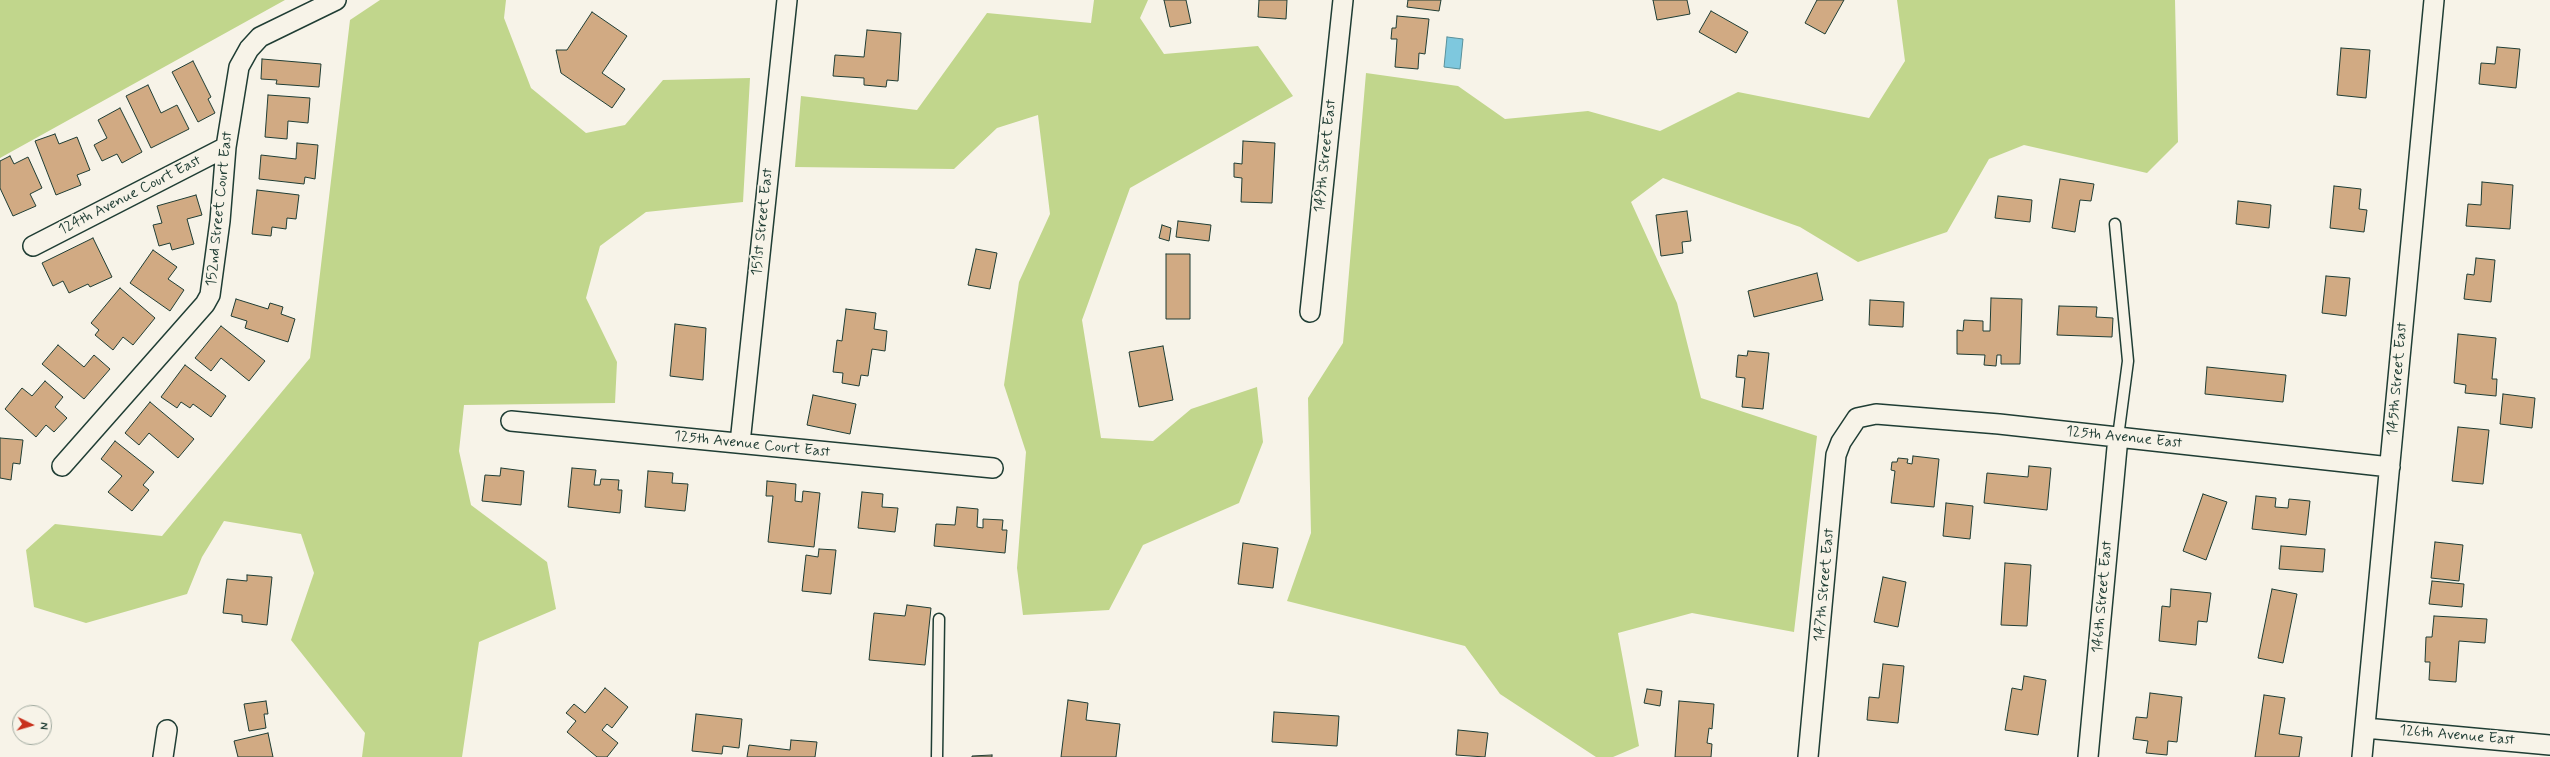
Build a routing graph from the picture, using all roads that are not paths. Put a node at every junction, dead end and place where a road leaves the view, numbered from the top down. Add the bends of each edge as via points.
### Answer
1 (336, 0) edge
2 (787, 0) edge
3 (1343, 0) edge
4 (2434, 0) edge
5 (226, 147) junction
6 (2115, 224) dead end
7 (33, 246) dead end
8 (1310, 312) dead end
9 (1857, 418) joint
10 (511, 421) dead end
11 (2118, 437) junction
12 (740, 444) junction
13 (62, 466) dead end
14 (2390, 467) junction
15 (993, 468) dead end
16 (939, 619) dead end
17 (2365, 728) junction
18 (167, 730) dead end
19 (2550, 745) edge
20 (163, 757) edge
21 (937, 757) edge
22 (1808, 757) edge
23 (2088, 757) edge
24 (2362, 757) edge

1 - 5 street, 152nd Street Court East via 260,37 248,49 239,67
2 - 12 street, 151st Street East
3 - 8 street, 149th Street East
4 - 14 street, 145th Street East
5 - 7 street, 124th Avenue Court East
5 - 13 street, 152nd Street Court East via 210,295 205,304
6 - 11 lane via 2128,361
9 - 11 street, 125th Avenue East via 1876,414
9 - 22 street, 147th Street East via 1841,442 1836,455
10 - 12 street, 125th Avenue Court East
11 - 14 street, 125th Avenue East
11 - 23 street, 146th Street East
12 - 15 street, 125th Avenue Court East
14 - 17 street, 145th Street East
16 - 21 lane
17 - 19 street, 126th Avenue East
17 - 24 street, 145th Street East
18 - 20 street

